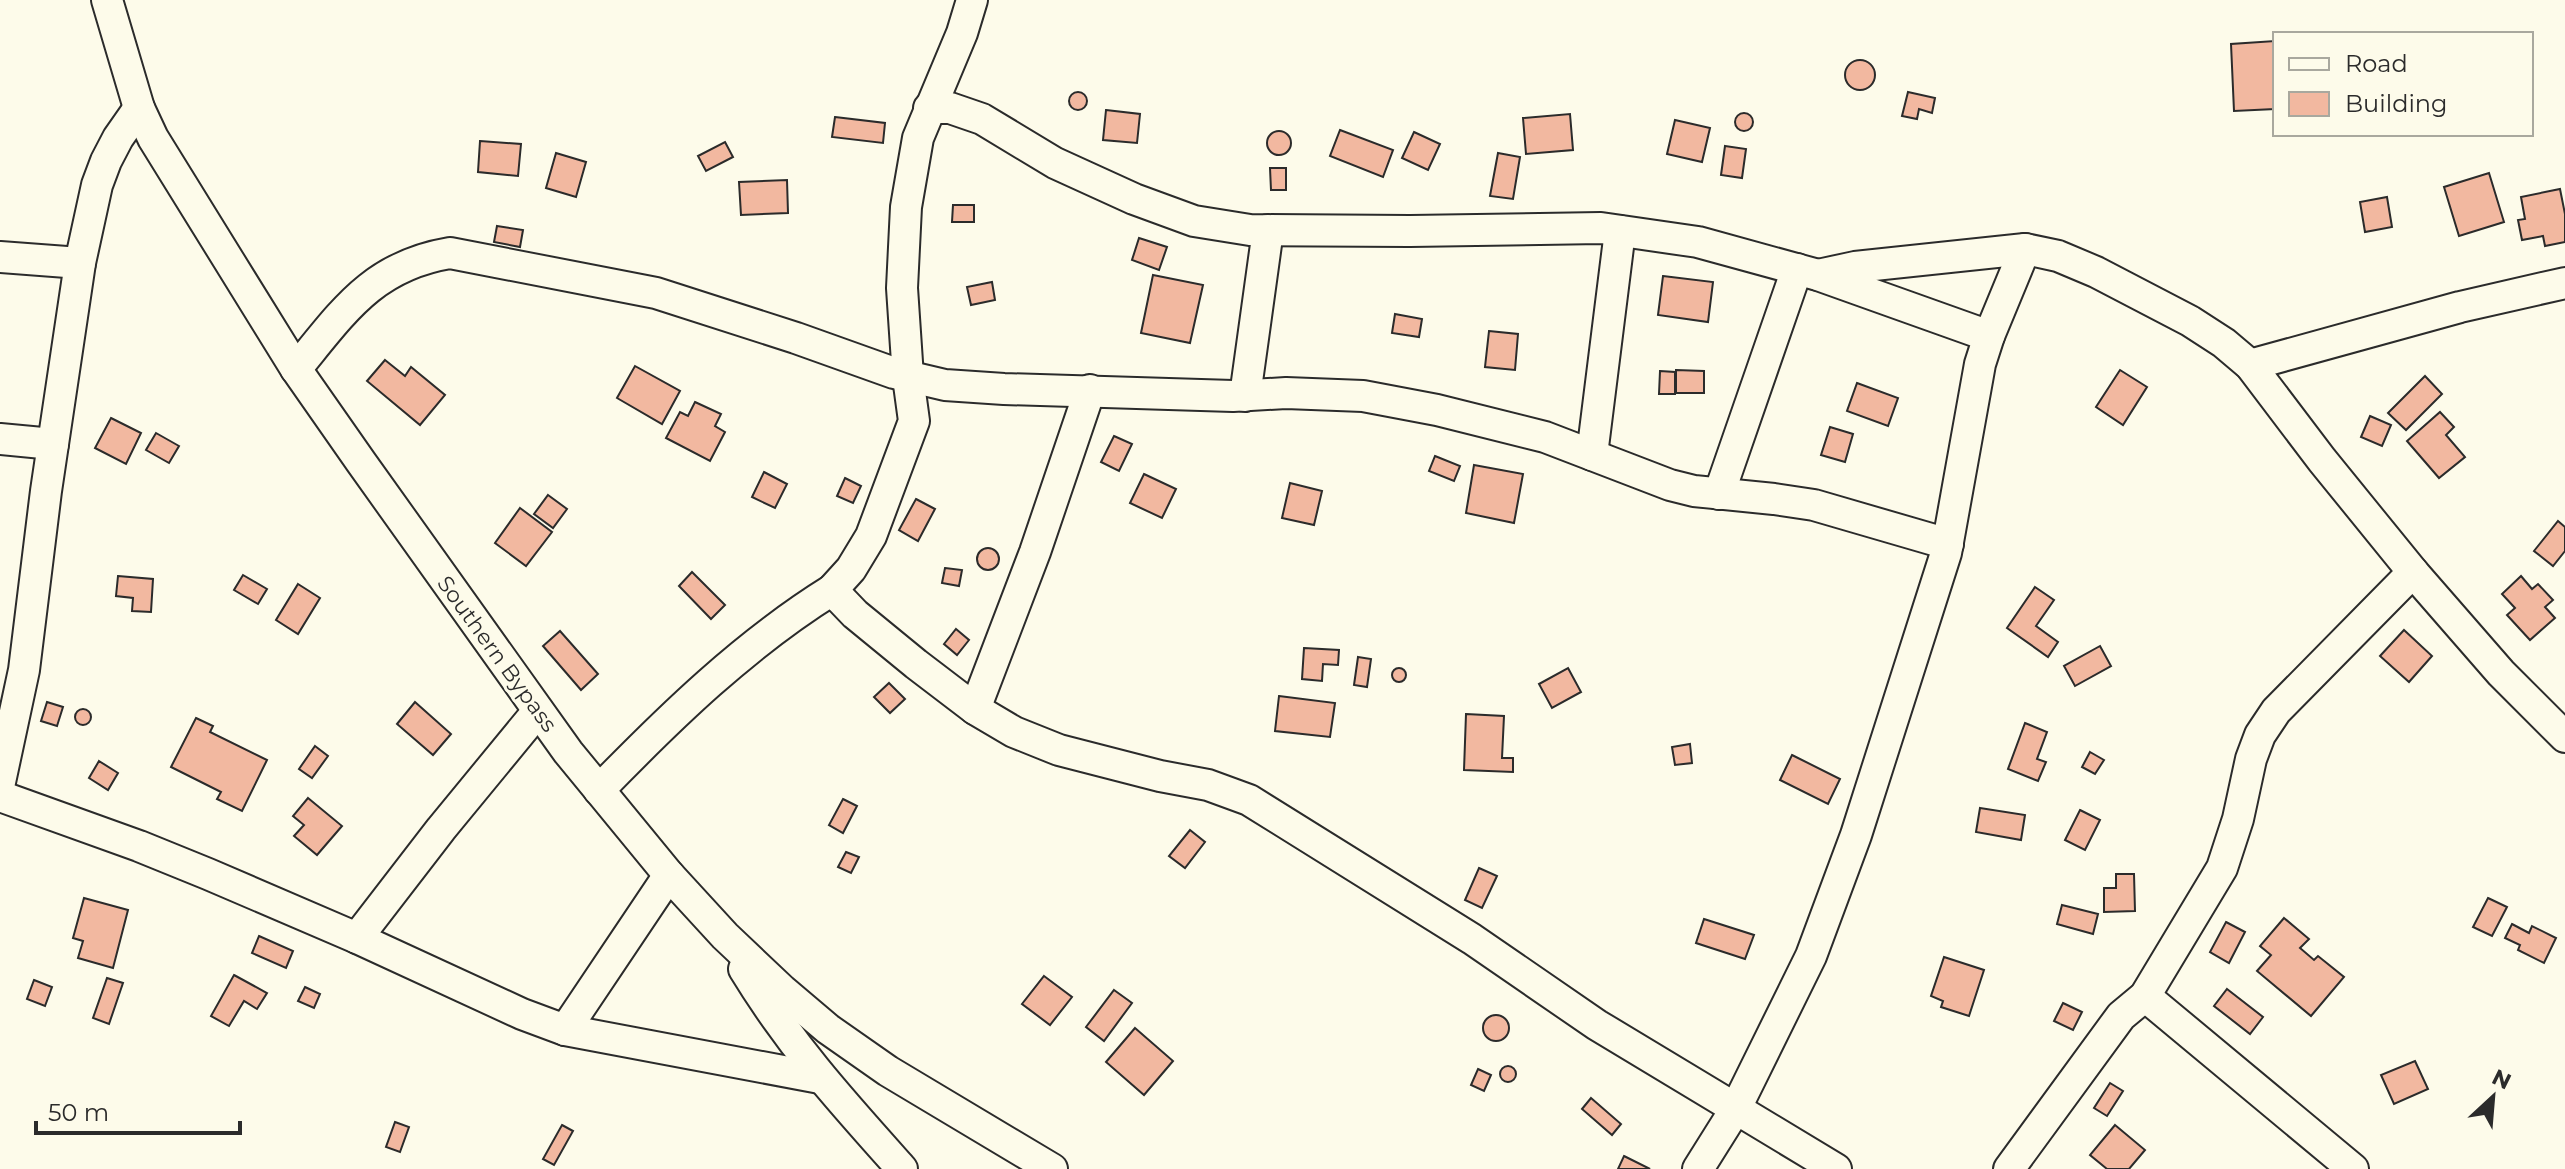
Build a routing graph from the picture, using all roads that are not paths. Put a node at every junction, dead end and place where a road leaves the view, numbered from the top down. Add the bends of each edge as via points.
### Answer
1 (107, 0) edge
2 (972, 0) edge
3 (139, 108) junction
4 (929, 108) junction
5 (1268, 230) junction
6 (1620, 231) junction
7 (2025, 249) junction
8 (0, 257) edge
9 (80, 263) junction
10 (1808, 272) junction
11 (2565, 283) edge
12 (1989, 336) junction
13 (2250, 365) junction
14 (296, 369) junction
15 (908, 377) junction
16 (1090, 390) junction
17 (1245, 396) junction
18 (0, 439) edge
19 (53, 444) junction
20 (1592, 455) junction
21 (1719, 494) junction
22 (1948, 544) junction
23 (2413, 572) junction
24 (832, 590) junction
25 (975, 709) junction
26 (538, 711) junction
27 (2565, 737) edge
28 (0, 782) edge
29 (599, 790) junction
30 (0, 796) edge
31 (669, 875) junction
32 (725, 936) junction
33 (357, 938) junction
34 (2145, 996) junction
35 (565, 1030) junction
36 (820, 1078) junction
37 (1735, 1110) junction
38 (902, 1169) edge
39 (1052, 1169) edge
40 (1698, 1169) edge
41 (1836, 1169) edge
42 (2009, 1169) edge
43 (2353, 1169) edge

1 - 3 street, Southern Bypass
2 - 4 street
3 - 9 street via 106,161
3 - 14 street, Southern Bypass
4 - 5 street via 950,108 982,119 1055,163 1194,221
4 - 15 street via 906,207 902,288
5 - 6 street
5 - 17 street
6 - 10 street via 1698,242
6 - 20 street
7 - 10 street
7 - 12 street
7 - 13 street via 2058,256 2136,293 2190,321
8 - 9 street
9 - 19 street
10 - 12 street
10 - 21 street
11 - 13 street
12 - 22 street
13 - 23 street
14 - 15 street via 369,285 412,262 450,253 656,293
14 - 26 street, Southern Bypass
15 - 16 street via 945,385
15 - 24 street via 914,421 909,440 871,536
16 - 17 street
16 - 25 street
17 - 20 street via 1363,396 1504,425
18 - 19 street
19 - 28 street via 24,670
20 - 21 street via 1670,485
21 - 22 street via 1814,505
22 - 37 street via 1875,778 1811,956
23 - 27 street
23 - 34 street via 2276,711 2260,735 2222,868
24 - 25 street
24 - 29 street via 803,607 695,695
25 - 37 street via 1059,750 1208,785 1249,800
26 - 29 street, Southern Bypass
26 - 33 street
29 - 31 street, Southern Bypass
30 - 33 street via 139,846
31 - 32 street, Southern Bypass
31 - 35 street
32 - 36 street
32 - 39 street, Southern Bypass via 852,1046
33 - 35 street
34 - 42 street via 2121,1016
34 - 43 street
35 - 36 street
36 - 38 street
37 - 40 street
37 - 41 street

